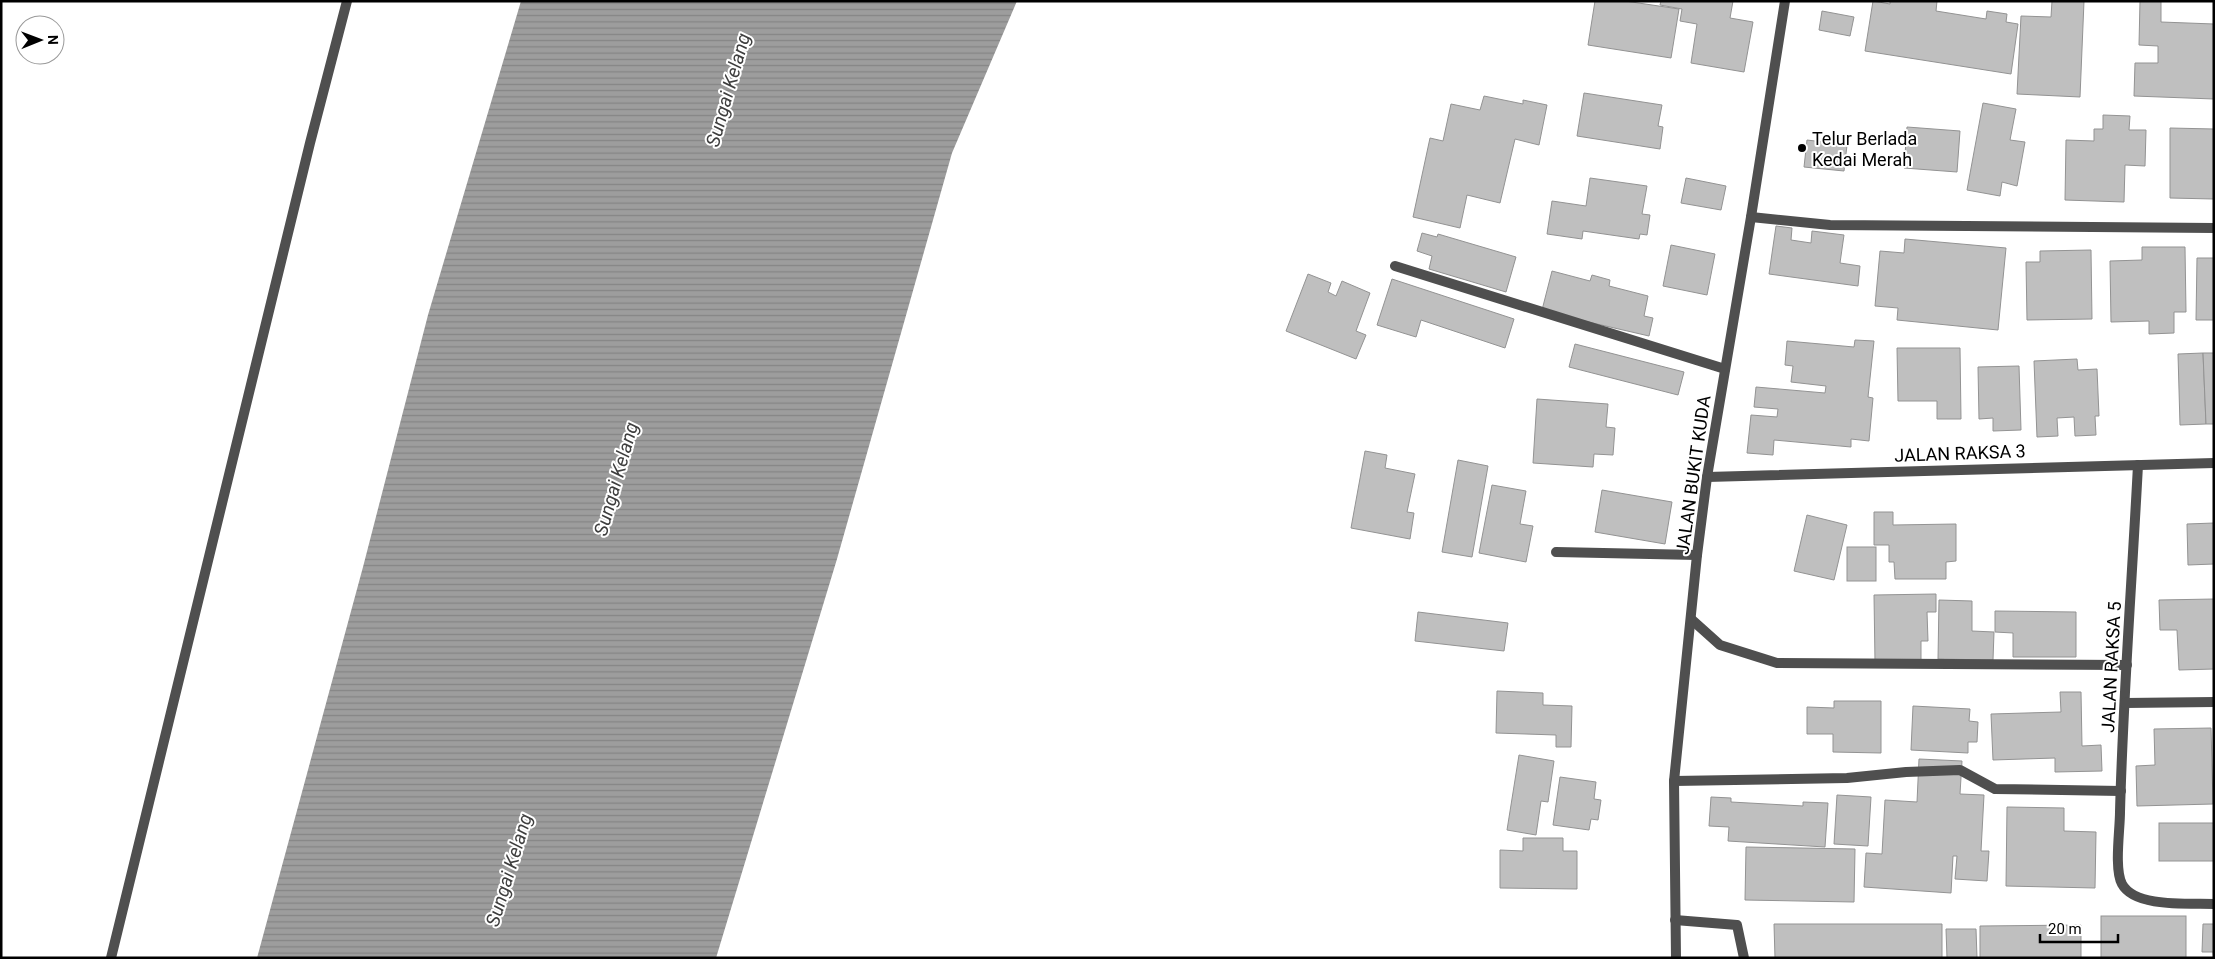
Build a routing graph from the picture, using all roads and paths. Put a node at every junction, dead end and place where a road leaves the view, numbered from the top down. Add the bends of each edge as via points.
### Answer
1 (347, 1) edge
2 (1785, 1) edge
3 (1751, 217) junction
4 (2214, 228) edge
5 (1395, 266) dead end
6 (1724, 369) junction
7 (2214, 462) edge
8 (2138, 465) junction
9 (1707, 477) junction
10 (1556, 552) dead end
11 (1697, 555) junction
12 (1691, 619) junction
13 (2127, 665) junction
14 (2214, 702) edge
15 (2125, 703) junction
16 (1674, 781) junction
17 (2120, 791) junction
18 (2214, 904) edge
19 (1675, 920) junction
20 (111, 958) edge
21 (1676, 958) edge
22 (1744, 958) edge

1 - 20 street
2 - 3 street, JALAN BUKIT KUDA
3 - 4 street via 1830,225
3 - 6 street, JALAN BUKIT KUDA
5 - 6 street
6 - 9 street, JALAN BUKIT KUDA
7 - 8 street, JALAN RAKSA 3
8 - 9 street, JALAN RAKSA 3
8 - 13 street, JALAN RAKSA 5
9 - 11 street, JALAN BUKIT KUDA
10 - 11 street
11 - 12 street, JALAN BUKIT KUDA
12 - 13 street via 1720,645 1777,663
12 - 16 street, JALAN BUKIT KUDA
13 - 15 street, JALAN RAKSA 5
14 - 15 street
15 - 17 street, JALAN RAKSA 5
16 - 17 street via 1846,778 1960,770 1995,789
16 - 19 street, JALAN BUKIT KUDA
17 - 18 street, JALAN RAKSA 5 via 2118,870 2121,884 2131,895 2151,902
19 - 21 street, JALAN BUKIT KUDA
19 - 22 street via 1737,926

